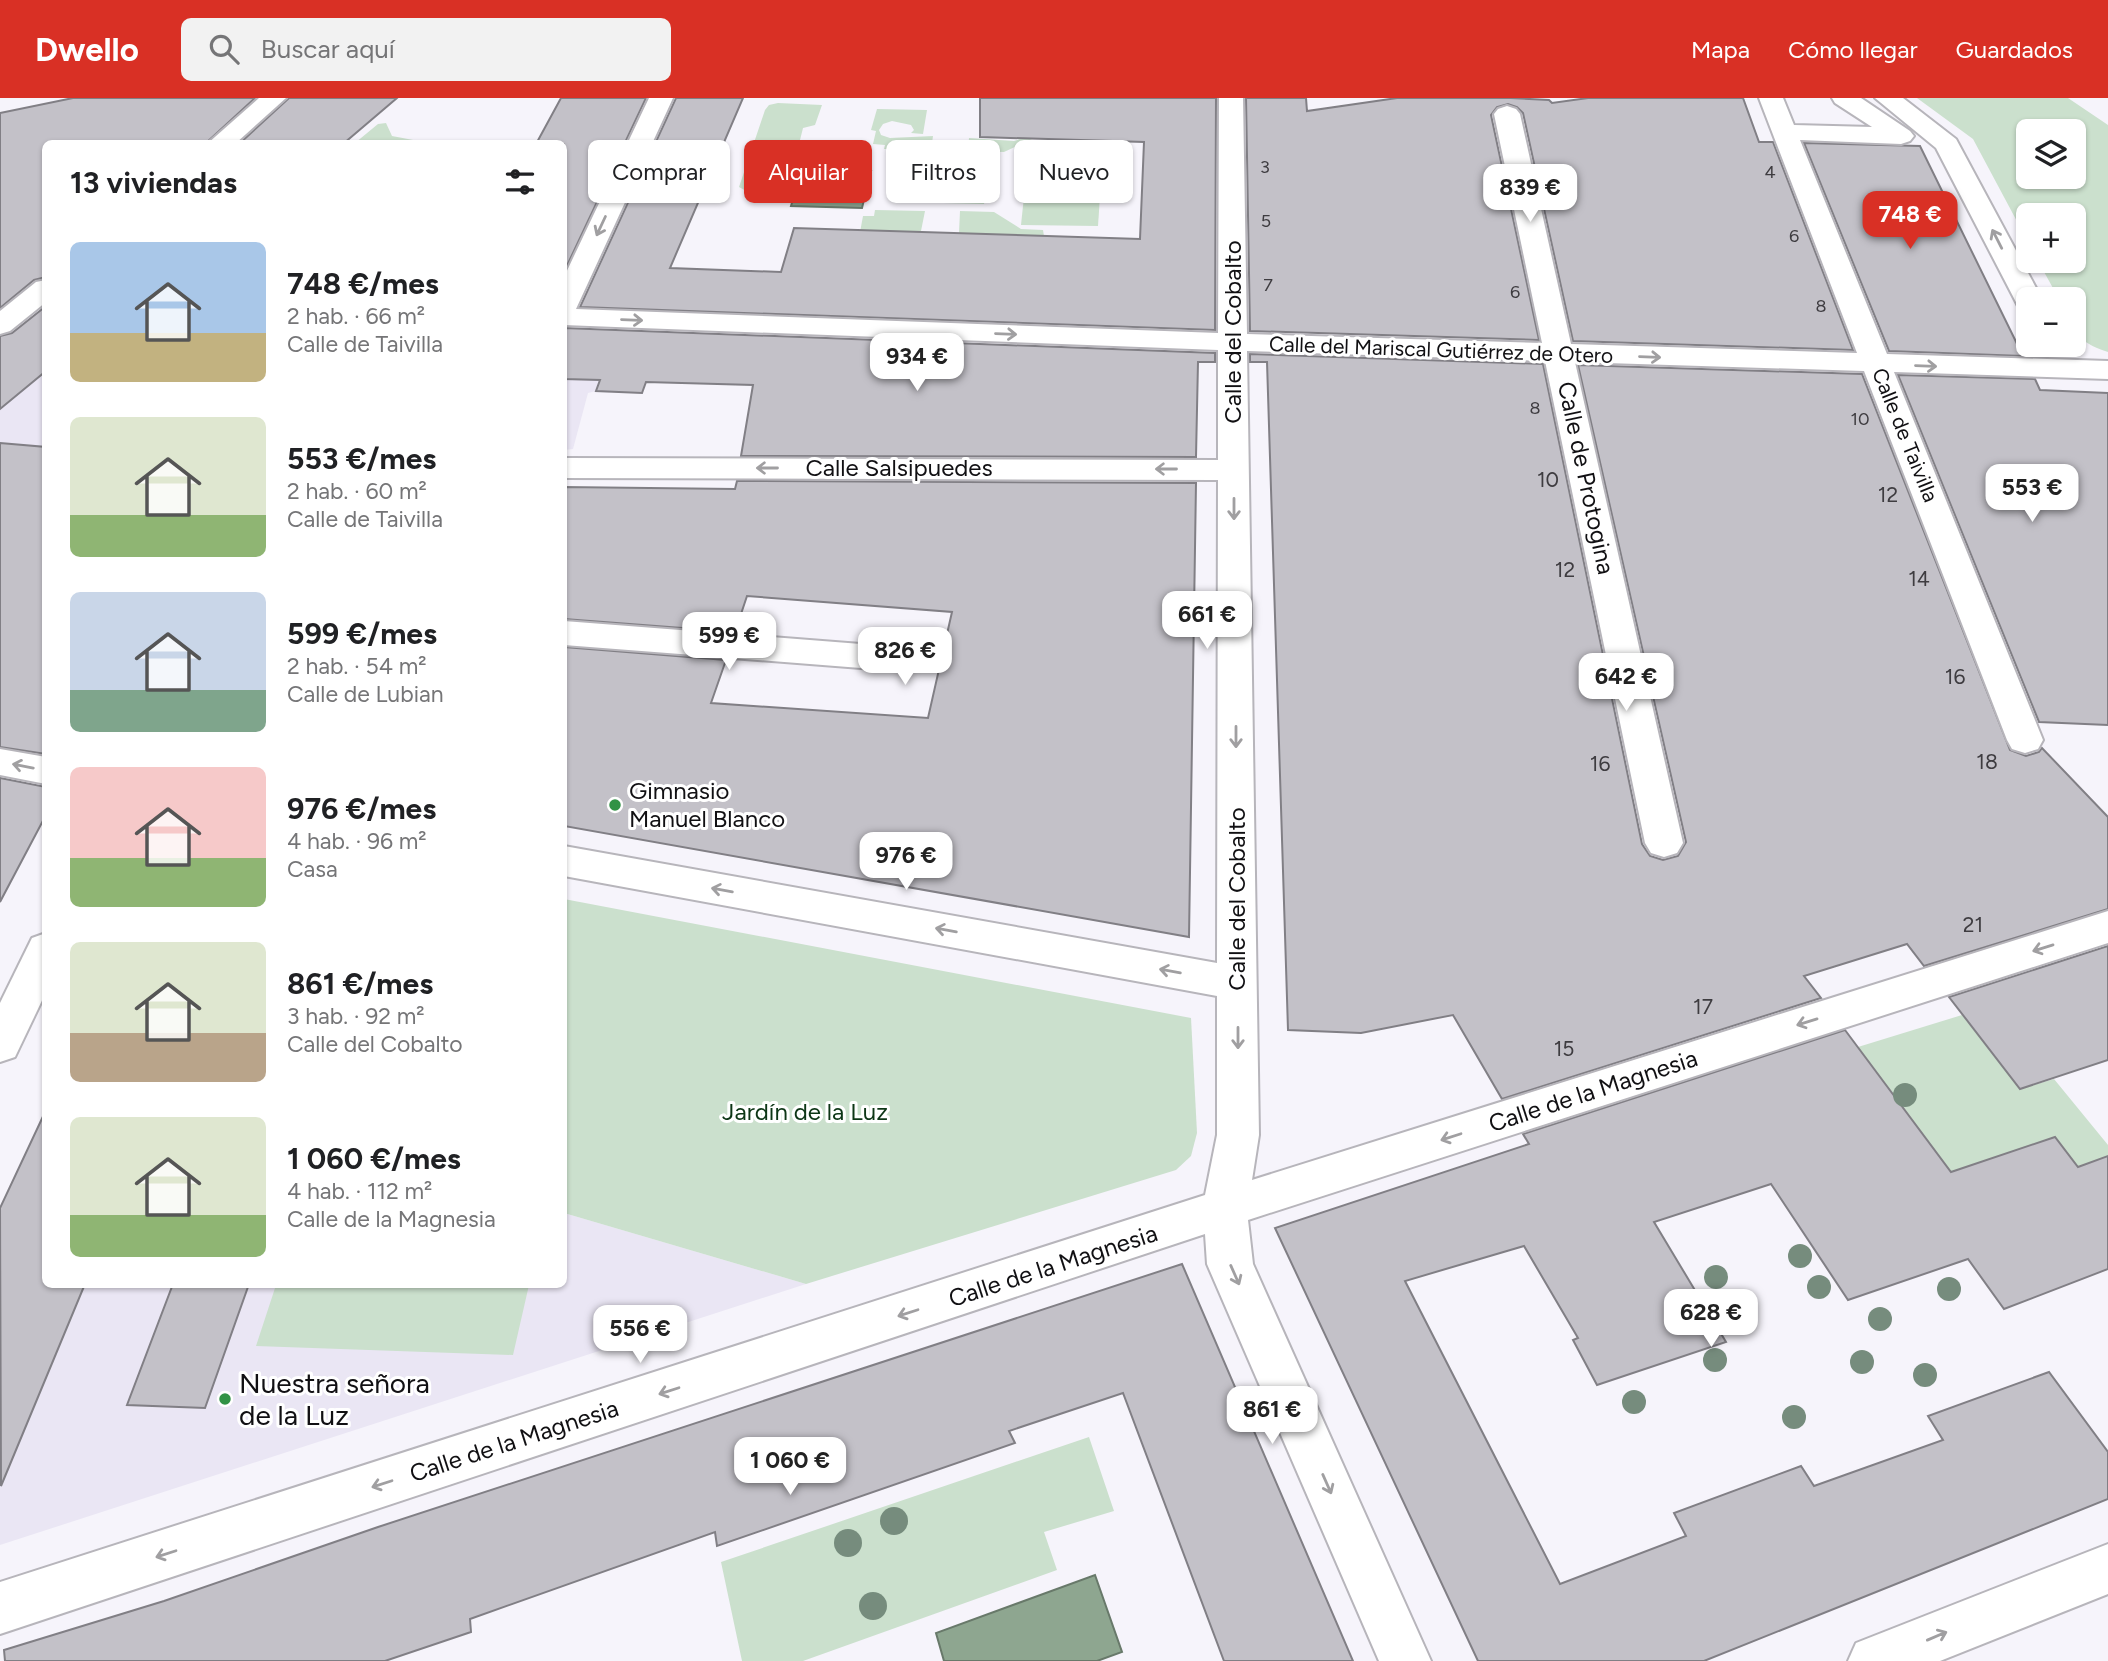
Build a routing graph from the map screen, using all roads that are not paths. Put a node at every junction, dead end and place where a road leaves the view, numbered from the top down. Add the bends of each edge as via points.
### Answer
1 (274, 98) edge
2 (662, 98) edge
3 (1231, 98) edge
4 (1771, 98) edge
5 (1844, 98) edge
6 (1887, 98) edge
7 (1507, 114) dead end
8 (1784, 132) junction
9 (224, 140) edge
10 (2021, 287) edge
11 (41, 296) edge
12 (567, 300) edge
13 (567, 317) edge
14 (0, 325) edge
15 (1233, 342) junction
16 (1559, 354) junction
17 (2059, 357) edge
18 (1877, 365) junction
19 (2067, 370) junction
20 (2108, 370) edge
21 (567, 468) edge
22 (1234, 470) junction
23 (567, 633) edge
24 (899, 659) dead end
25 (2025, 740) dead end
26 (0, 762) edge
27 (42, 770) edge
28 (1664, 843) dead end
29 (567, 862) edge
30 (2108, 928) edge
31 (42, 957) edge
32 (1237, 983) junction
33 (0, 1045) edge
34 (1225, 1208) junction
35 (2108, 1569) edge
36 (0, 1608) edge
37 (1405, 1661) edge
38 (1874, 1661) edge

1 - 9 street
2 -> 12 street
3 - 15 street, Calle del Cobalto via 1219,152
4 - 8 street, Calle de Taivilla
5 - 8 street via 1897,133
10 -> 6 street via 1947,144
7 - 16 street, Calle de Protogina
8 - 18 street, Calle de Taivilla
11 - 14 street
13 -> 15 street, Calle del Mariscal Gutiérrez de Otero
15 - 16 street, Calle del Mariscal Gutiérrez de Otero
15 - 22 street, Calle del Cobalto
16 -> 18 street, Calle del Mariscal Gutiérrez de Otero
16 - 28 street, Calle de Protogina
17 - 19 street
18 -> 19 street, Calle del Mariscal Gutiérrez de Otero
18 - 25 street, Calle de Taivilla
19 - 20 street, Calle del Mariscal Gutiérrez de Otero
22 -> 21 street, Calle Salsipuedes
22 -> 32 street, Calle del Cobalto
23 - 24 street
27 -> 26 street
32 -> 29 street
30 -> 34 street, Calle de la Magnesia
31 - 33 street
32 -> 34 street, Calle del Cobalto via 1238,1135
34 -> 36 street, Calle de la Magnesia
34 -> 37 street, Calle del Cobalto via 1230,1264
38 -> 35 street

